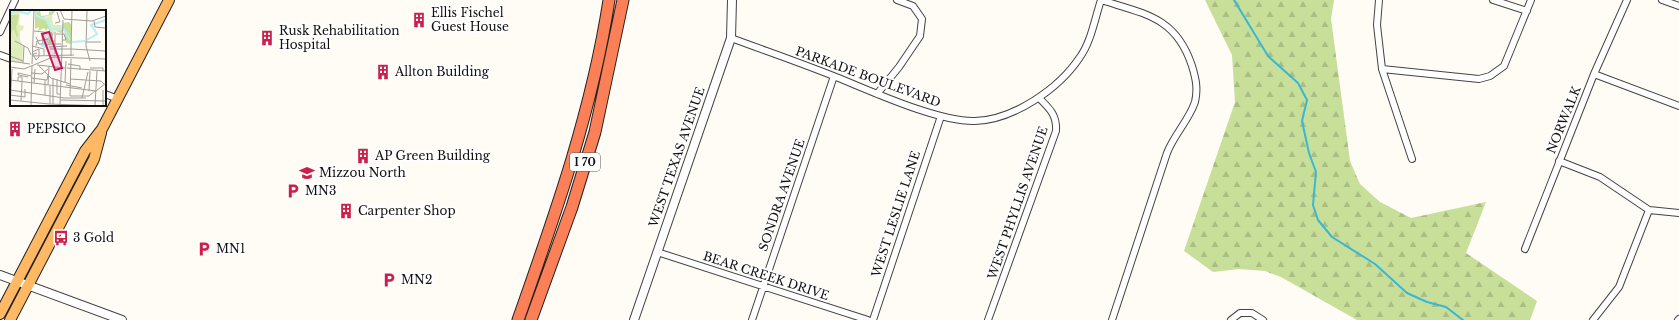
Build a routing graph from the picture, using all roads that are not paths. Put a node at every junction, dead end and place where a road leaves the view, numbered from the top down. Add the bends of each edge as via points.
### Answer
1 (16, 0) edge
2 (169, 0) edge
3 (609, 0) edge
4 (623, 0) edge
5 (732, 0) edge
6 (897, 0) edge
7 (1101, 0) edge
8 (1379, 0) edge
9 (1493, 0) edge
10 (1531, 0) edge
11 (1627, 0) edge
12 (1662, 0) edge
13 (1679, 6) edge
14 (11, 10) edge
15 (1527, 11) junction
16 (10, 12) edge
17 (0, 32) edge
18 (731, 38) junction
19 (0, 55) edge
20 (10, 59) edge
21 (1382, 69) junction
22 (1594, 74) junction
23 (834, 76) junction
24 (106, 94) edge
25 (877, 94) junction
26 (1039, 98) junction
27 (118, 99) junction
28 (1679, 106) edge
29 (941, 116) junction
30 (102, 129) junction
31 (1412, 159) dead end
32 (1559, 161) junction
33 (1649, 210) junction
34 (1679, 213) edge
35 (1525, 249) dead end
36 (657, 252) junction
37 (0, 275) edge
38 (17, 281) junction
39 (28, 286) junction
40 (763, 286) junction
41 (0, 314) edge
42 (10, 320) edge
43 (122, 320) edge
44 (518, 320) edge
45 (531, 320) edge
46 (634, 320) edge
47 (752, 320) edge
48 (868, 320) edge
49 (873, 320) edge
50 (988, 320) edge
51 (1112, 320) edge
52 (1231, 320) edge
53 (1263, 320) edge
54 (1593, 320) edge

1 - 14 street
2 - 27 main road
3 - 44 highway, I 70 via 581,131
4 - 45 highway, I 70 via 595,132 572,207
5 - 18 street, WEST TEXAS AVENUE
6 - 25 street via 913,6 922,19 920,36
7 - 26 street, PARKADE BOULEVARD via 1081,56
7 - 51 street, PARKADE BOULEVARD via 1149,16 1174,32 1183,43 1196,81 1197,93 1194,104 1167,153
8 - 21 street via 1377,25
9 - 15 street
10 - 15 street
11 - 22 street, NORWALK
12 - 13 street
15 - 21 street via 1504,66 1490,76 1479,78
16 - 17 street
18 - 23 street, PARKADE BOULEVARD
18 - 36 street, WEST TEXAS AVENUE
19 - 20 street
21 - 31 street
22 - 28 street
22 - 32 street, NORWALK
23 - 25 street, PARKADE BOULEVARD
23 - 40 street, SONDRA AVENUE
24 - 27 street
25 - 29 street, PARKADE BOULEVARD
26 - 29 street, PARKADE BOULEVARD via 998,118 974,121
26 - 50 street, WEST PHYLLIS AVENUE via 1052,110 1057,120 1056,131
27 - 30 main road
29 - 49 street, WEST LESLIE LANE
30 - 38 main road via 85,151
30 - 39 main road via 94,160
32 - 33 street via 1600,177
32 - 35 street, NORWALK
33 - 34 street
33 - 54 street via 1619,287
36 - 40 street, BEAR CREEK DRIVE
36 - 46 street, WEST TEXAS AVENUE
37 - 38 street
38 - 39 street
38 - 41 main road
39 - 42 main road
39 - 43 street
40 - 47 street, SONDRA AVENUE
40 - 48 street, BEAR CREEK DRIVE
52 - 53 street via 1240,313 1252,313

